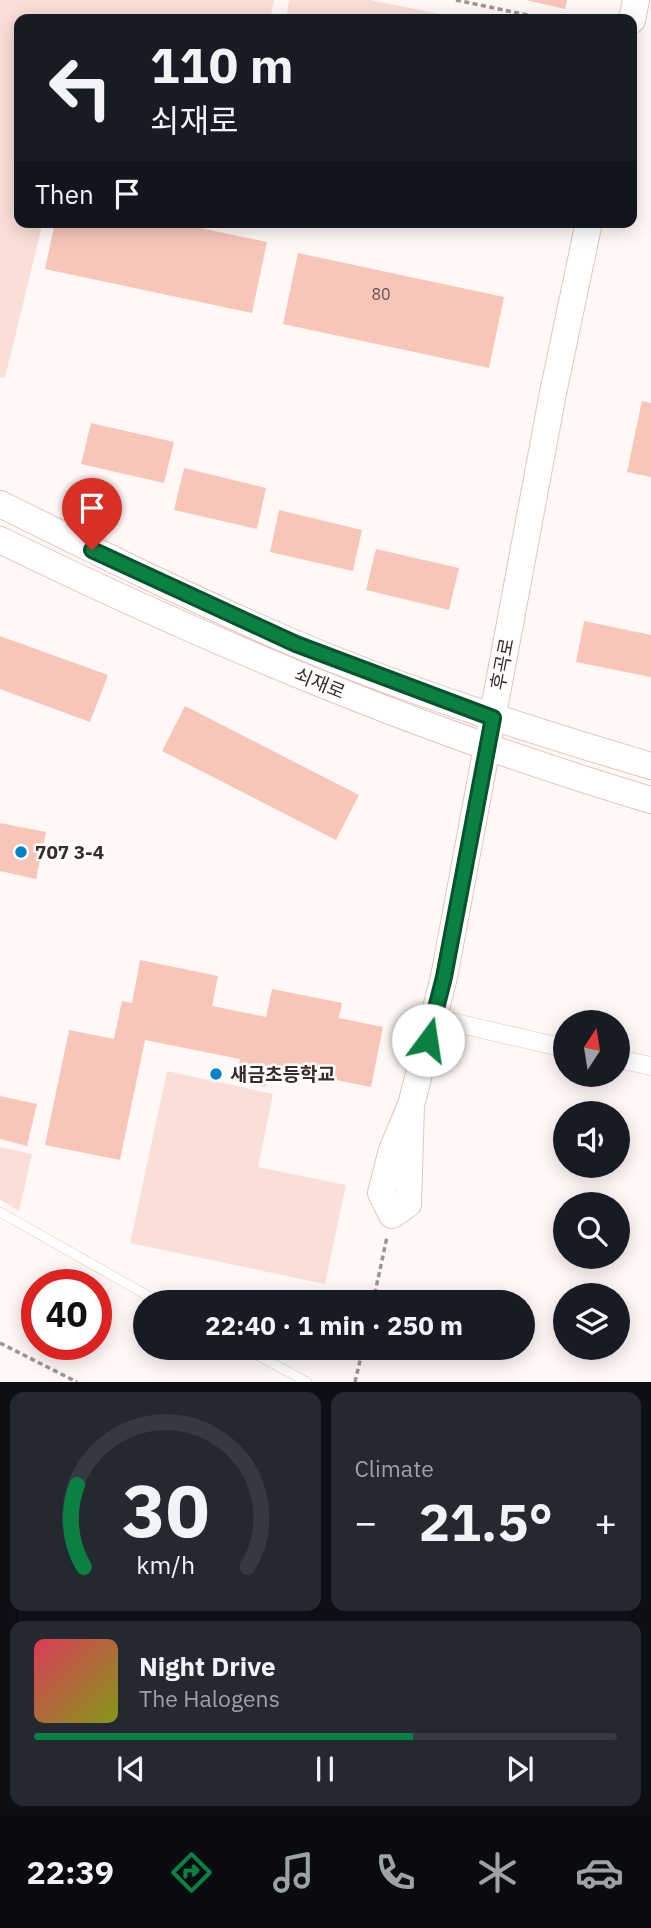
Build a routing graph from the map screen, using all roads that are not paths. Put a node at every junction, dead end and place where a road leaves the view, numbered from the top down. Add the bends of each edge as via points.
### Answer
1 (588, 228) edge
2 (0, 504) edge
3 (0, 540) edge
4 (493, 718) junction
5 (487, 750) junction
6 (651, 766) edge
7 (651, 800) edge
8 (433, 1018) junction
9 (553, 1045) edge
10 (630, 1062) edge
11 (651, 1066) edge
12 (0, 1212) edge
13 (392, 1215) road end
14 (138, 1290) edge
15 (266, 1360) edge
16 (307, 1382) edge

1 - 4 street, 후곡로
2 - 4 street, 쇠재로 via 296,644
3 - 5 street, 쇠재로 via 153,614
4 - 5 street, 후곡로
4 - 6 street, 쇠재로
5 - 7 street, 쇠재로
5 - 8 street, 후곡로
8 - 9 street
8 - 13 street, 후곡로 via 411,1105 381,1193
10 - 11 street
12 - 14 lane
15 - 16 lane

